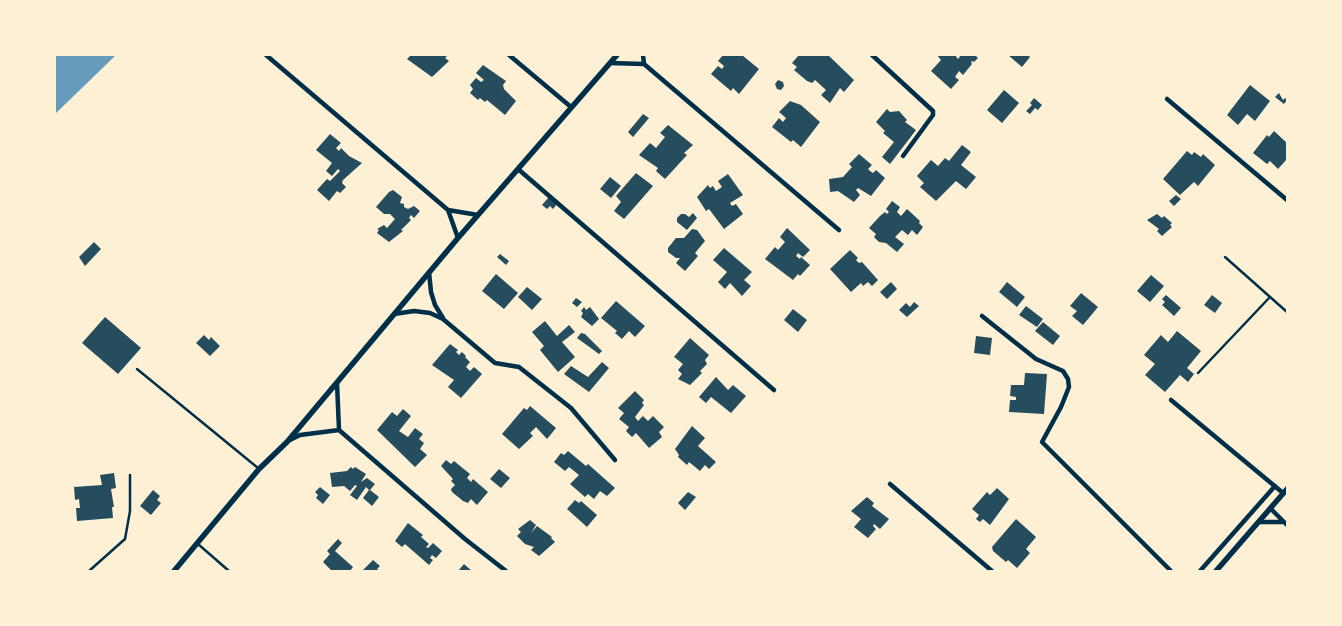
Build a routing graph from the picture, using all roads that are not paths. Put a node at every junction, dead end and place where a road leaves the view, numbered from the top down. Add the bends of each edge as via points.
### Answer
1 (266, 55) edge
2 (509, 55) edge
3 (617, 55) edge
4 (643, 55) edge
5 (872, 55) edge
6 (610, 64) junction
7 (644, 64) junction
8 (1167, 99) dead end
9 (571, 107) junction
10 (903, 156) dead end
11 (518, 169) junction
12 (1287, 200) edge
13 (448, 210) junction
14 (478, 215) junction
15 (839, 230) dead end
16 (458, 238) junction
17 (1225, 257) dead end
18 (429, 272) junction
19 (1270, 297) junction
20 (1287, 312) edge
21 (394, 314) junction
22 (982, 316) dead end
23 (443, 319) junction
24 (137, 369) dead end
25 (1198, 373) dead end
26 (337, 384) junction
27 (774, 390) dead end
28 (1172, 400) dead end
29 (339, 430) junction
30 (287, 442) junction
31 (614, 460) dead end
32 (259, 469) junction
33 (130, 475) dead end
34 (890, 484) dead end
35 (1275, 486) junction
36 (1285, 491) edge
37 (1270, 508) junction
38 (1258, 522) junction
39 (1285, 524) edge
40 (198, 543) junction
41 (89, 571) edge
42 (174, 571) edge
43 (229, 571) edge
44 (506, 571) edge
45 (992, 571) edge
46 (1171, 571) edge
47 (1200, 571) edge
48 (1216, 571) edge

1 - 13 street
2 - 9 street
3 - 6 street
4 - 7 street
5 - 10 street via 934,111
6 - 7 street
6 - 9 street
7 - 15 street
8 - 12 street
9 - 11 street
11 - 14 street
11 - 27 street
13 - 14 street
13 - 16 street
14 - 16 street
16 - 18 street
17 - 19 lane
18 - 21 street
18 - 23 street via 435,306
19 - 20 lane
19 - 25 lane
21 - 23 street via 430,312
21 - 26 street
22 - 46 street via 1036,359 1063,371 1069,388 1042,442
23 - 31 street via 495,363 519,367 571,408
24 - 32 lane
26 - 29 street
26 - 30 street
28 - 35 street
29 - 30 street via 300,436
29 - 44 street via 465,540
30 - 32 street
32 - 40 street
33 - 41 lane via 130,511 125,540
34 - 45 street
35 - 36 street
35 - 47 street
36 - 37 street
37 - 38 street
37 - 39 street
38 - 39 street
38 - 48 street
40 - 42 street
40 - 43 lane

